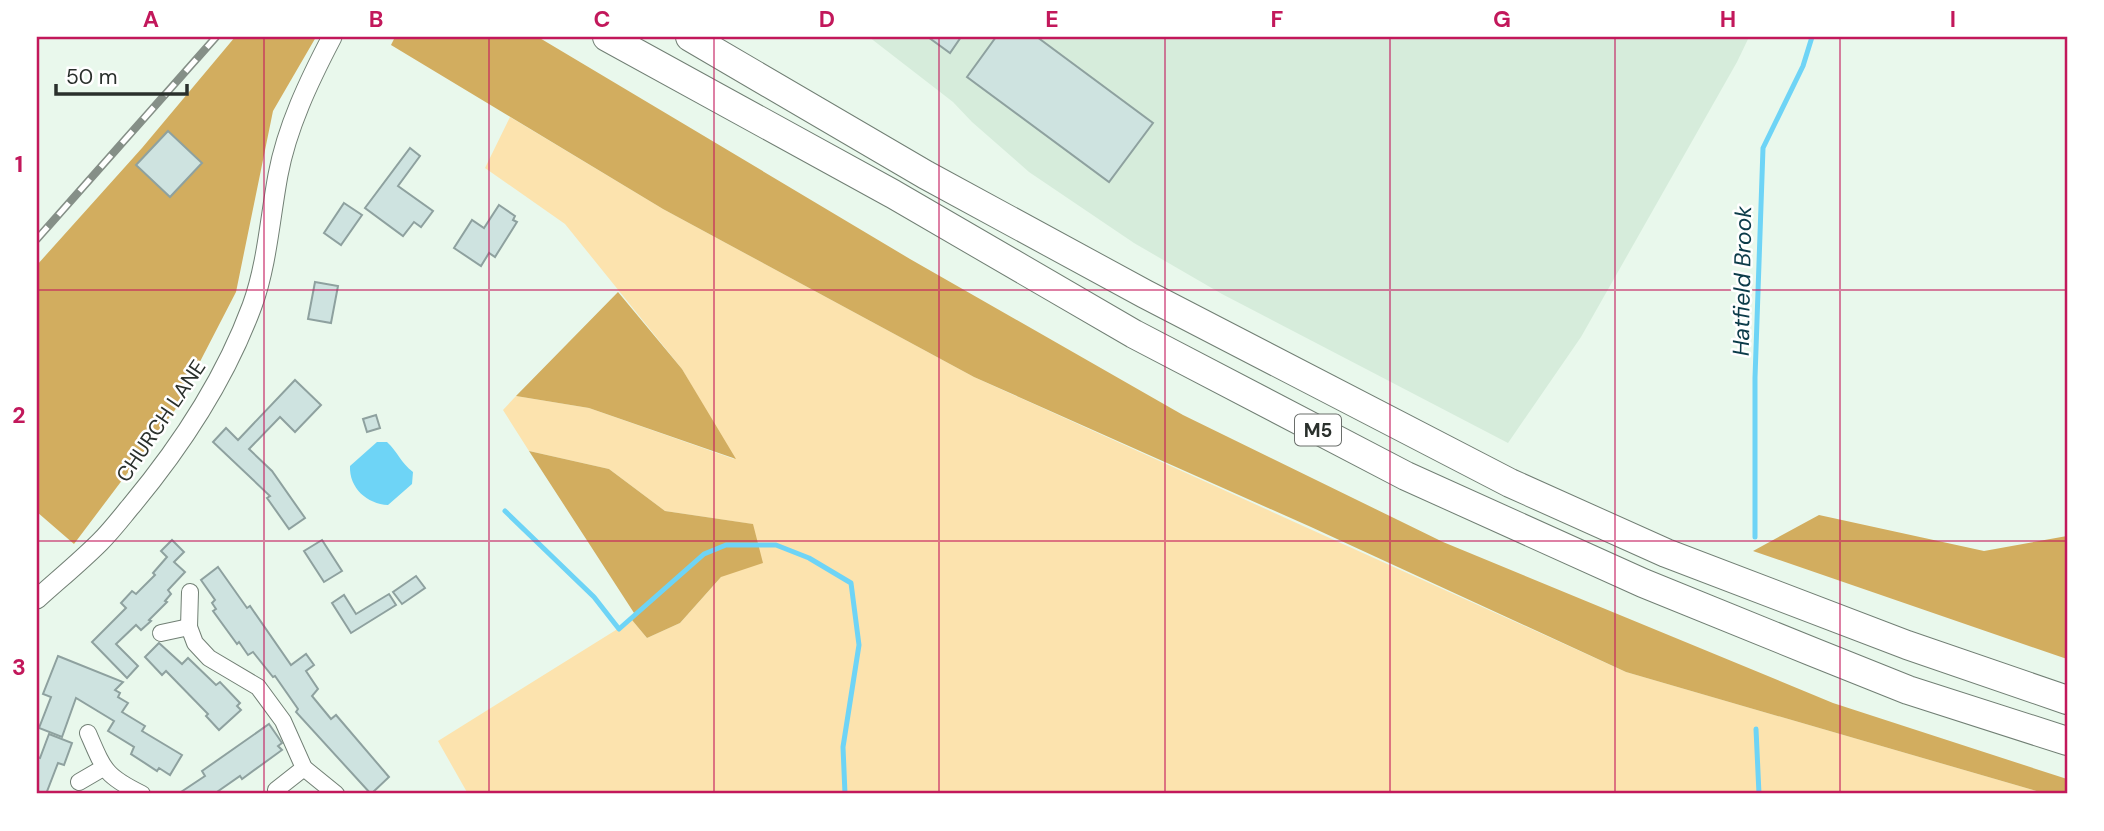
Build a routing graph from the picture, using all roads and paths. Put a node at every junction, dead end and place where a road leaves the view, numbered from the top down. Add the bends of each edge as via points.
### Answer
1 (332, 37) edge
2 (607, 37) edge
3 (690, 37) edge
4 (190, 592) dead end
5 (37, 599) edge
6 (189, 627) junction
7 (161, 633) dead end
8 (2067, 700) edge
9 (88, 733) dead end
10 (2067, 741) edge
11 (103, 768) junction
12 (304, 768) junction
13 (79, 782) dead end
14 (276, 790) dead end
15 (142, 794) edge
16 (336, 794) edge

1 - 5 street, CHURCH LANE via 293,122 278,172 260,277 222,372 187,431 102,541
2 - 10 highway, M5 via 893,194 1134,334 1406,476 1643,583 1825,657 1908,690
3 - 8 highway, M5 via 926,175 1145,294 1510,482 1666,553
4 - 6 street
6 - 7 street
6 - 12 street via 195,643 209,658 258,687 283,720
9 - 11 street
11 - 13 street
11 - 15 street via 117,782
12 - 14 street
12 - 16 street

